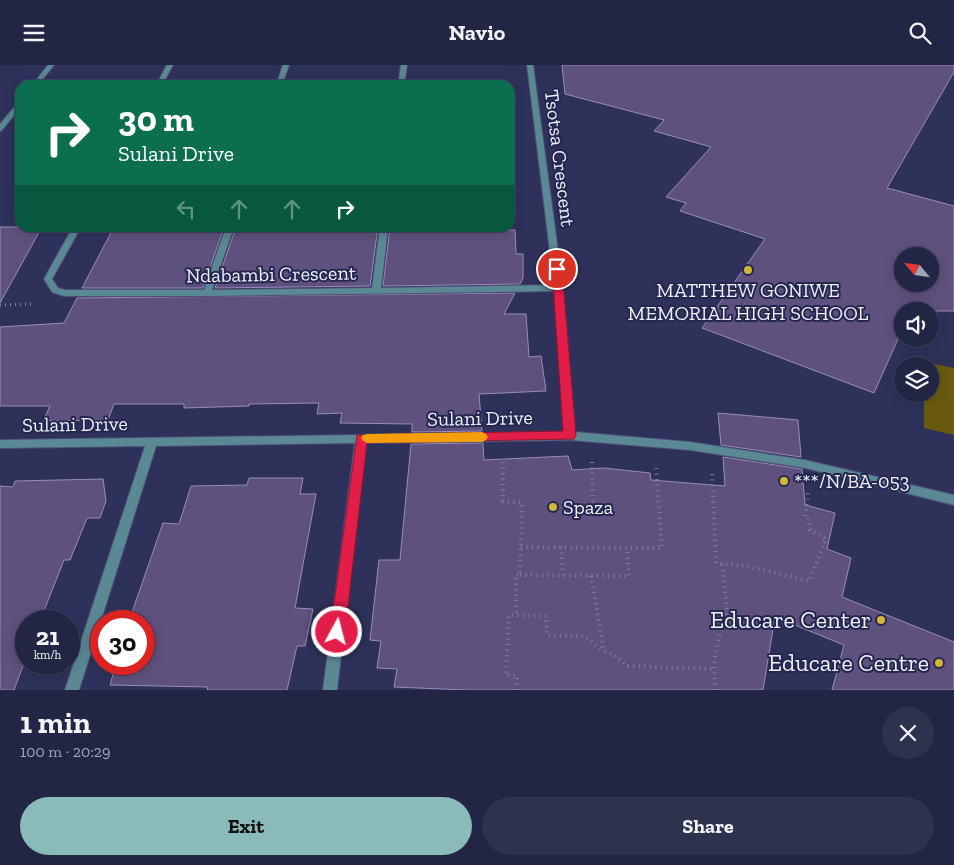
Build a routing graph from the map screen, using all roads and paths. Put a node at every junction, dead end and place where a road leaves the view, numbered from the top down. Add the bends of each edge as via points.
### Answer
1 (51, 65) edge
2 (170, 65) edge
3 (286, 65) edge
4 (404, 65) edge
5 (530, 65) edge
6 (39, 80) edge
7 (162, 80) edge
8 (281, 80) edge
9 (402, 80) edge
10 (15, 110) edge
11 (0, 129) edge
12 (73, 232) edge
13 (228, 232) edge
14 (383, 232) edge
15 (559, 288) junction
16 (55, 290) junction
17 (376, 291) junction
18 (207, 293) junction
19 (0, 305) edge
20 (570, 436) junction
21 (361, 438) junction
22 (152, 442) junction
23 (0, 444) edge
24 (503, 460) dead end
25 (592, 462) dead end
26 (656, 465) dead end
27 (711, 471) dead end
28 (805, 483) dead end
29 (954, 500) edge
30 (593, 504) dead end
31 (521, 547) junction
32 (561, 547) junction
33 (627, 549) junction
34 (722, 563) junction
35 (520, 575) junction
36 (563, 575) junction
37 (591, 576) junction
38 (516, 615) junction
39 (604, 651) junction
40 (714, 669) junction
41 (72, 690) edge
42 (330, 690) edge
43 (517, 690) edge
44 (715, 690) edge

1 - 6 street
2 - 7 street
3 - 8 street
4 - 9 street
5 - 15 street, Tsotsa Crescent
10 - 11 street
12 - 16 street via 48,279
13 - 18 street
14 - 17 street
15 - 17 street, Ndabambi Crescent
15 - 20 street, Tsotsa Crescent
16 - 18 street, Ndabambi Crescent via 64,293
16 - 19 path via 31,304
17 - 18 street, Ndabambi Crescent
20 - 21 street, Sulani Drive
20 - 29 street, Sulani Drive via 690,446 805,464
21 - 22 street, Sulani Drive
21 - 42 street
22 - 23 street, Sulani Drive
22 - 41 street
24 - 31 path via 503,501 522,503
25 - 30 path
26 - 33 path via 662,548
27 - 34 path via 716,563
28 - 34 path via 808,497 805,517 810,529 826,539 809,581 769,570
31 - 32 path
31 - 35 path
32 - 33 path
32 - 36 path
33 - 37 path via 629,576
34 - 40 path via 727,610
35 - 36 path
35 - 38 path via 516,575
36 - 37 path
37 - 39 path
38 - 39 path via 546,615 547,635 584,636
38 - 43 path via 509,615 506,675 517,675
39 - 40 path via 628,666
40 - 44 path

